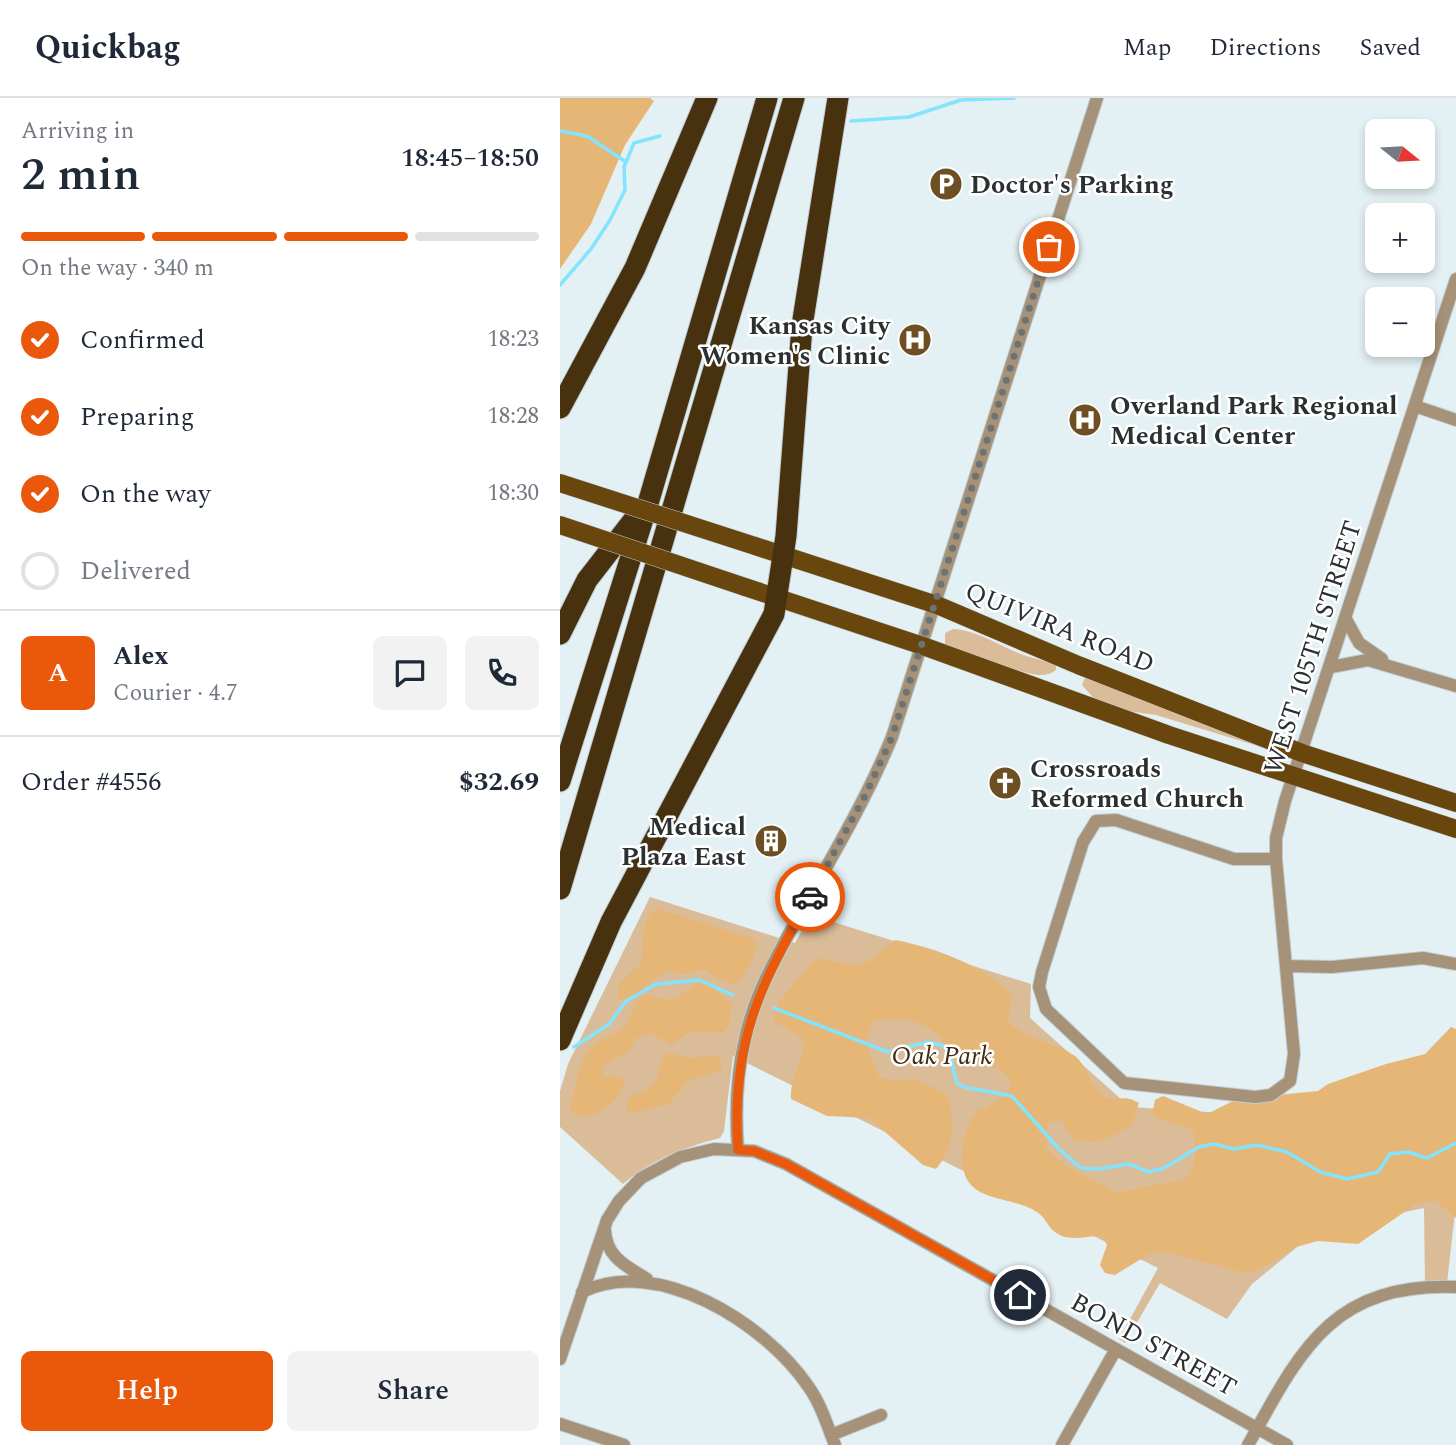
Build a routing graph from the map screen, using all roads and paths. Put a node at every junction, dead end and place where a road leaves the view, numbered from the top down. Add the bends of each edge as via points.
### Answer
1 (707, 98) edge
2 (767, 98) edge
3 (794, 98) edge
4 (838, 98) edge
5 (1097, 98) edge
6 (1456, 279) edge
7 (1415, 406) junction
8 (560, 408) edge
9 (1456, 420) edge
10 (560, 483) edge
11 (649, 500) junction
12 (560, 525) edge
13 (783, 555) junction
14 (777, 597) junction
15 (937, 605) junction
16 (1346, 619) junction
17 (560, 634) edge
18 (923, 646) junction
19 (1388, 663) junction
20 (1331, 667) junction
21 (1456, 685) edge
22 (1302, 753) junction
23 (1294, 777) junction
24 (560, 781) edge
25 (1456, 803) edge
26 (1456, 829) edge
27 (1276, 859) junction
28 (560, 889) edge
29 (1456, 964) edge
30 (1286, 966) junction
31 (560, 1040) edge
32 (738, 1150) junction
33 (605, 1226) junction
34 (660, 1286) junction
35 (1456, 1287) edge
36 (582, 1292) junction
37 (1116, 1349) junction
38 (560, 1359) edge
39 (881, 1415) dead end
40 (560, 1424) edge
41 (1257, 1428) junction
42 (833, 1440) edge
43 (624, 1445) edge
44 (1062, 1445) edge
45 (1248, 1445) edge
46 (1287, 1445) edge

1 - 8 highway via 635,268
2 - 11 highway
3 - 28 highway
4 - 13 highway via 802,326
5 - 15 street
6 - 7 street, WEST 105TH STREET
7 - 9 street
7 - 16 street, WEST 105TH STREET
10 - 13 main road, QUIVIRA ROAD, bridge
11 - 17 highway via 587,580
11 - 24 highway
12 - 14 main road, bridge
13 - 14 highway
13 - 15 main road, QUIVIRA ROAD
14 - 18 main road
14 - 31 highway via 774,614 611,922
15 - 18 street
15 - 22 main road, QUIVIRA ROAD
16 - 19 street via 1359,643
16 - 20 street, WEST 105TH STREET
18 - 23 main road
18 - 32 street via 879,769 754,1009 737,1080
19 - 20 street via 1368,660
19 - 21 street
20 - 22 street, WEST 105TH STREET
22 - 23 street, WEST 105TH STREET
22 - 25 main road, QUIVIRA ROAD
23 - 26 main road
23 - 27 street, WEST 105TH STREET via 1276,838
27 - 30 street, WEST 105TH STREET
27 - 30 street, WEST 105TH STREET via 1240,860 1116,820 1096,821 1083,842 1042,972 1040,998 1057,1022 1124,1083 1271,1095 1290,1081 1294,1054
29 - 30 street via 1423,958 1332,967
32 - 33 street, BOND STREET via 701,1151 658,1166 626,1192
32 - 37 street, BOND STREET via 754,1151 786,1164
33 - 34 street via 606,1243 618,1261
33 - 36 street, BOND STREET
34 - 36 street via 629,1279 602,1282
34 - 42 street via 722,1310 772,1345 808,1385
35 - 41 street via 1403,1288 1336,1318 1300,1354
36 - 38 street, BOND STREET
37 - 41 street, BOND STREET
37 - 44 street
39 - 42 street
40 - 43 street
41 - 45 street
41 - 46 street, BOND STREET

